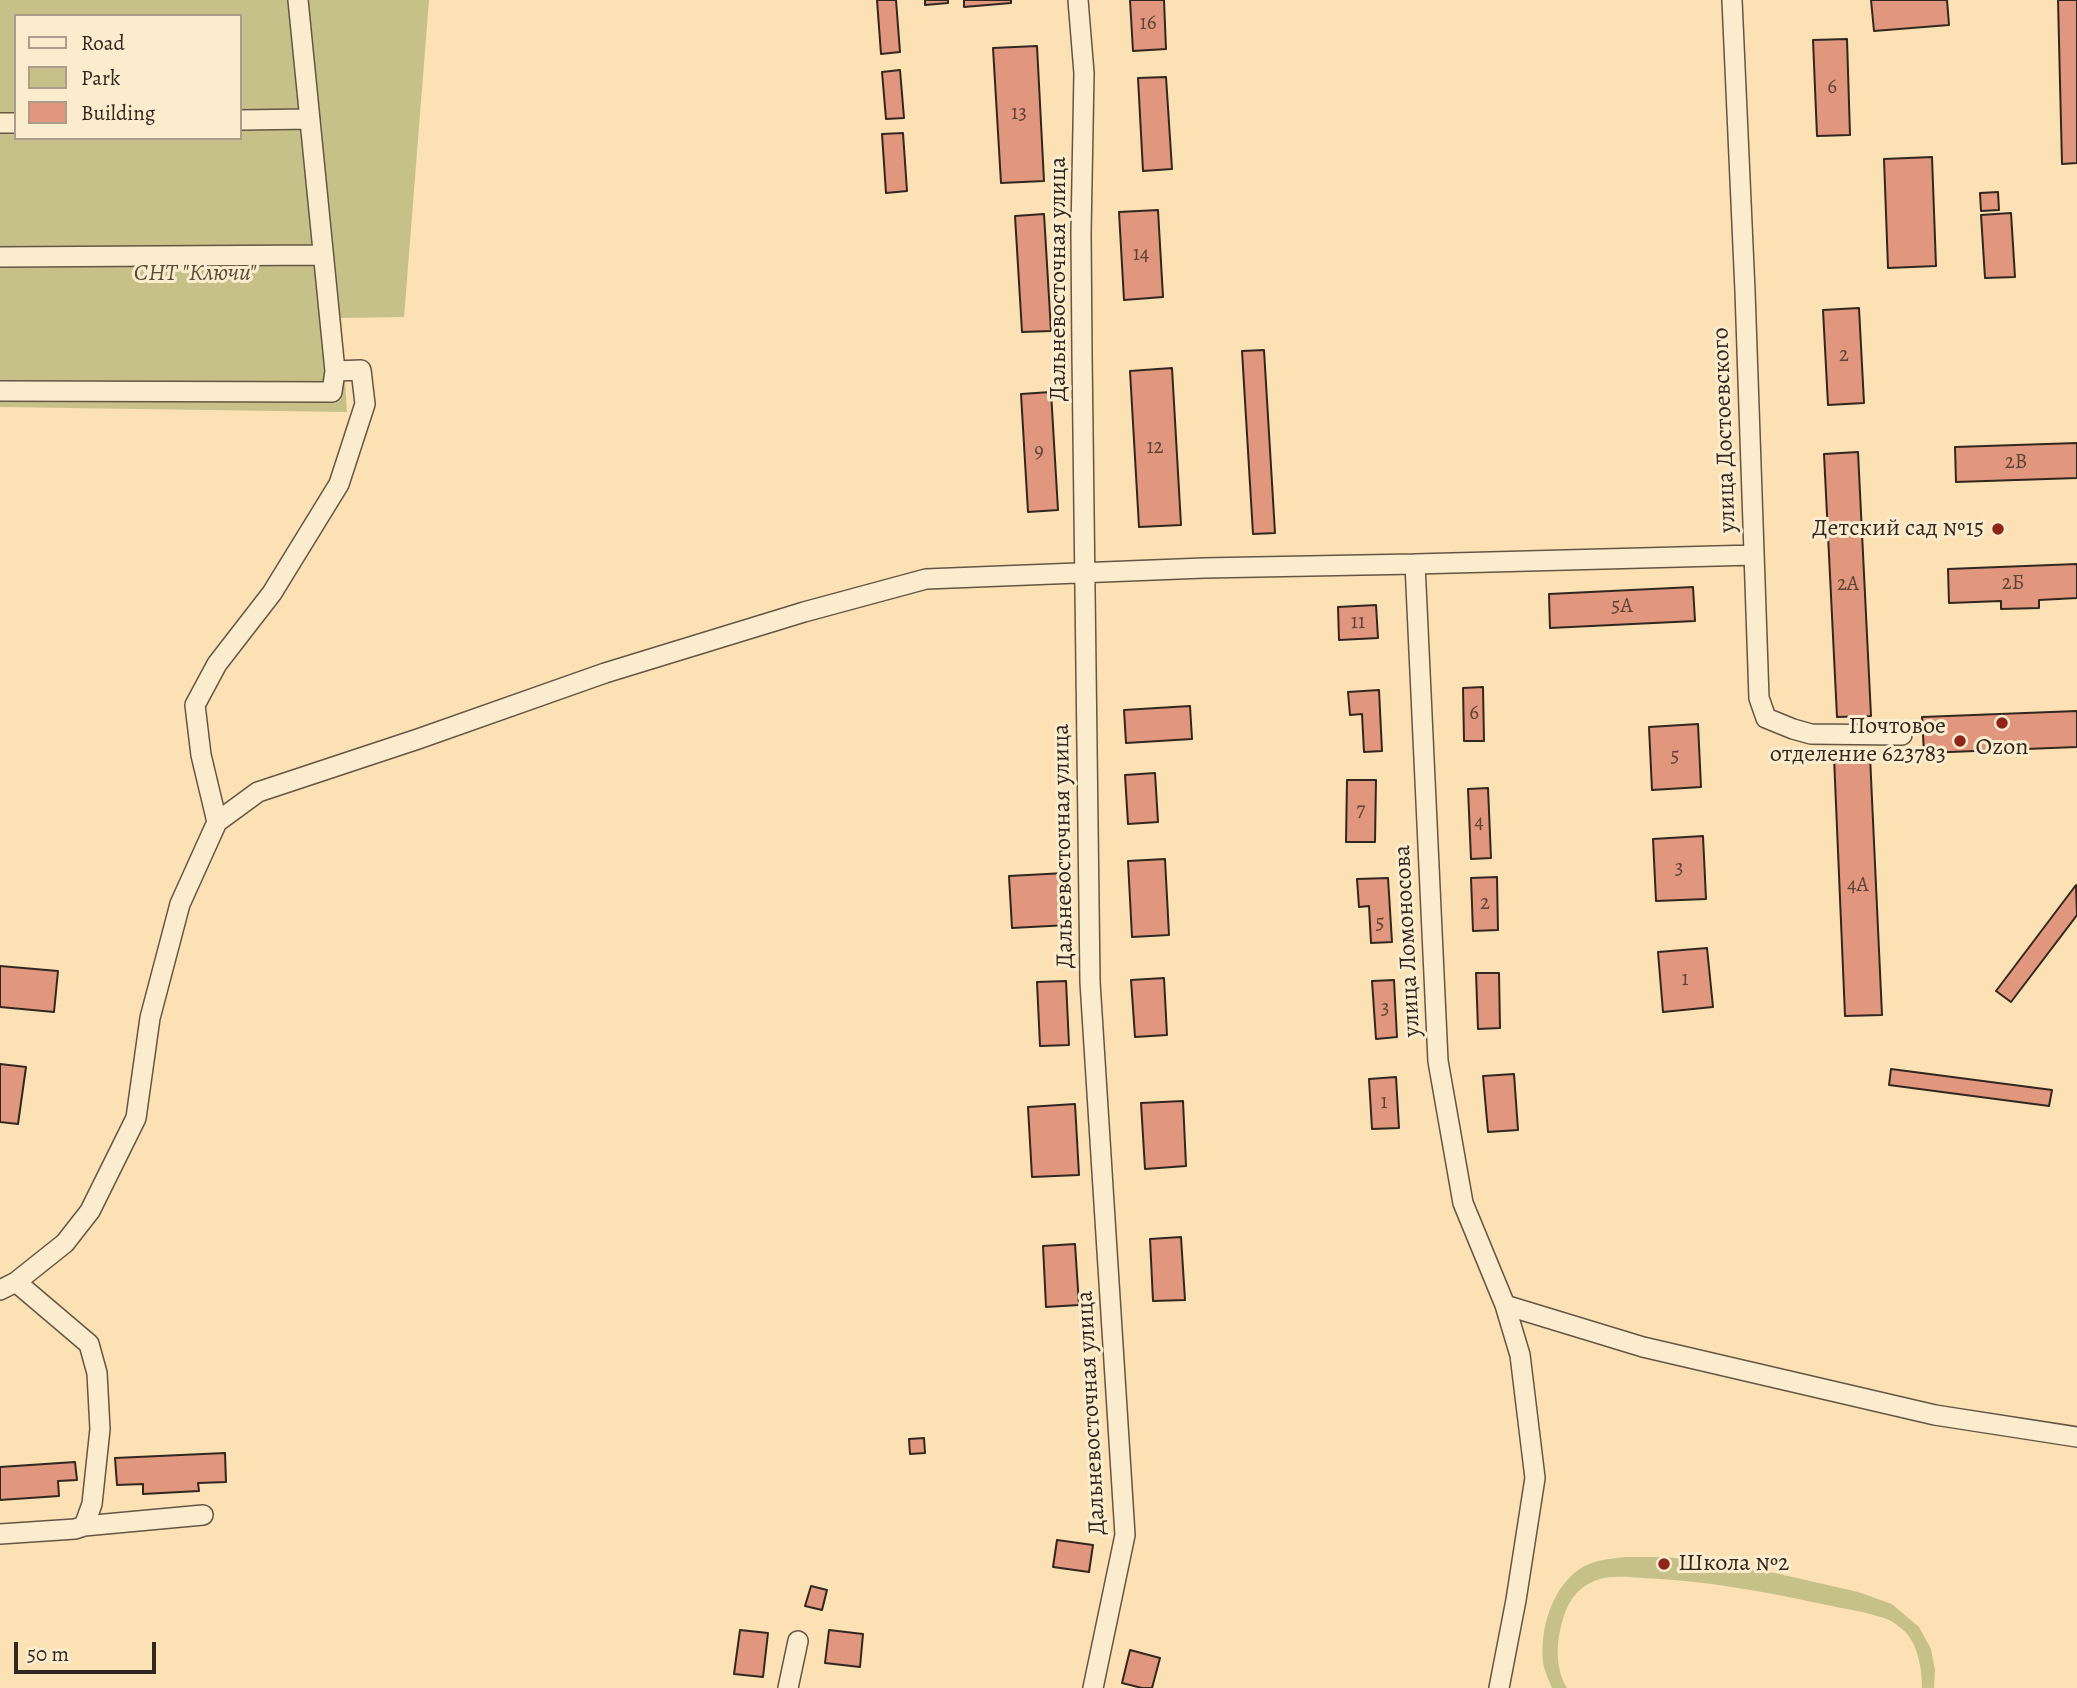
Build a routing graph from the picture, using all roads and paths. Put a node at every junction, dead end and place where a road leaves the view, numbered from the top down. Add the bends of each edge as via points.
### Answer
1 (298, 0) edge
2 (1078, 0) edge
3 (1732, 0) edge
4 (310, 119) junction
5 (242, 120) edge
6 (323, 255) junction
7 (0, 257) edge
8 (335, 371) junction
9 (0, 391) edge
10 (1754, 555) junction
11 (1416, 565) junction
12 (1086, 573) junction
13 (1902, 735) dead end
14 (217, 822) junction
15 (8, 1286) edge
16 (1505, 1305) junction
17 (2077, 1437) edge
18 (203, 1515) dead end
19 (85, 1526) junction
20 (0, 1534) edge
21 (798, 1641) dead end
22 (788, 1688) edge
23 (1093, 1688) edge
24 (1499, 1688) edge

1 - 4 street
2 - 12 street, Дальневосточная улица via 1084,73
3 - 10 street, улица Достоевского
4 - 5 street
4 - 6 street
6 - 7 street
6 - 8 street
8 - 9 street via 332,393
8 - 14 street via 361,370 365,404 339,484 272,593 217,664 195,705
10 - 11 street
10 - 13 street, улица Достоевского via 1759,698 1766,718 1811,734
11 - 12 street
11 - 16 street, улица Ломоносова via 1438,1061 1463,1203
12 - 14 street via 926,579 804,612 605,673 258,792
12 - 23 street, Дальневосточная улица via 1090,982 1125,1535
14 - 15 street via 180,904 150,1018 136,1118 90,1211 65,1243
15 - 19 street via 89,1344 97,1373 100,1429 93,1504
16 - 17 street via 1643,1347 1934,1415
16 - 24 street, улица Ломоносова via 1520,1355 1535,1478
18 - 19 street
19 - 20 street
21 - 22 street

